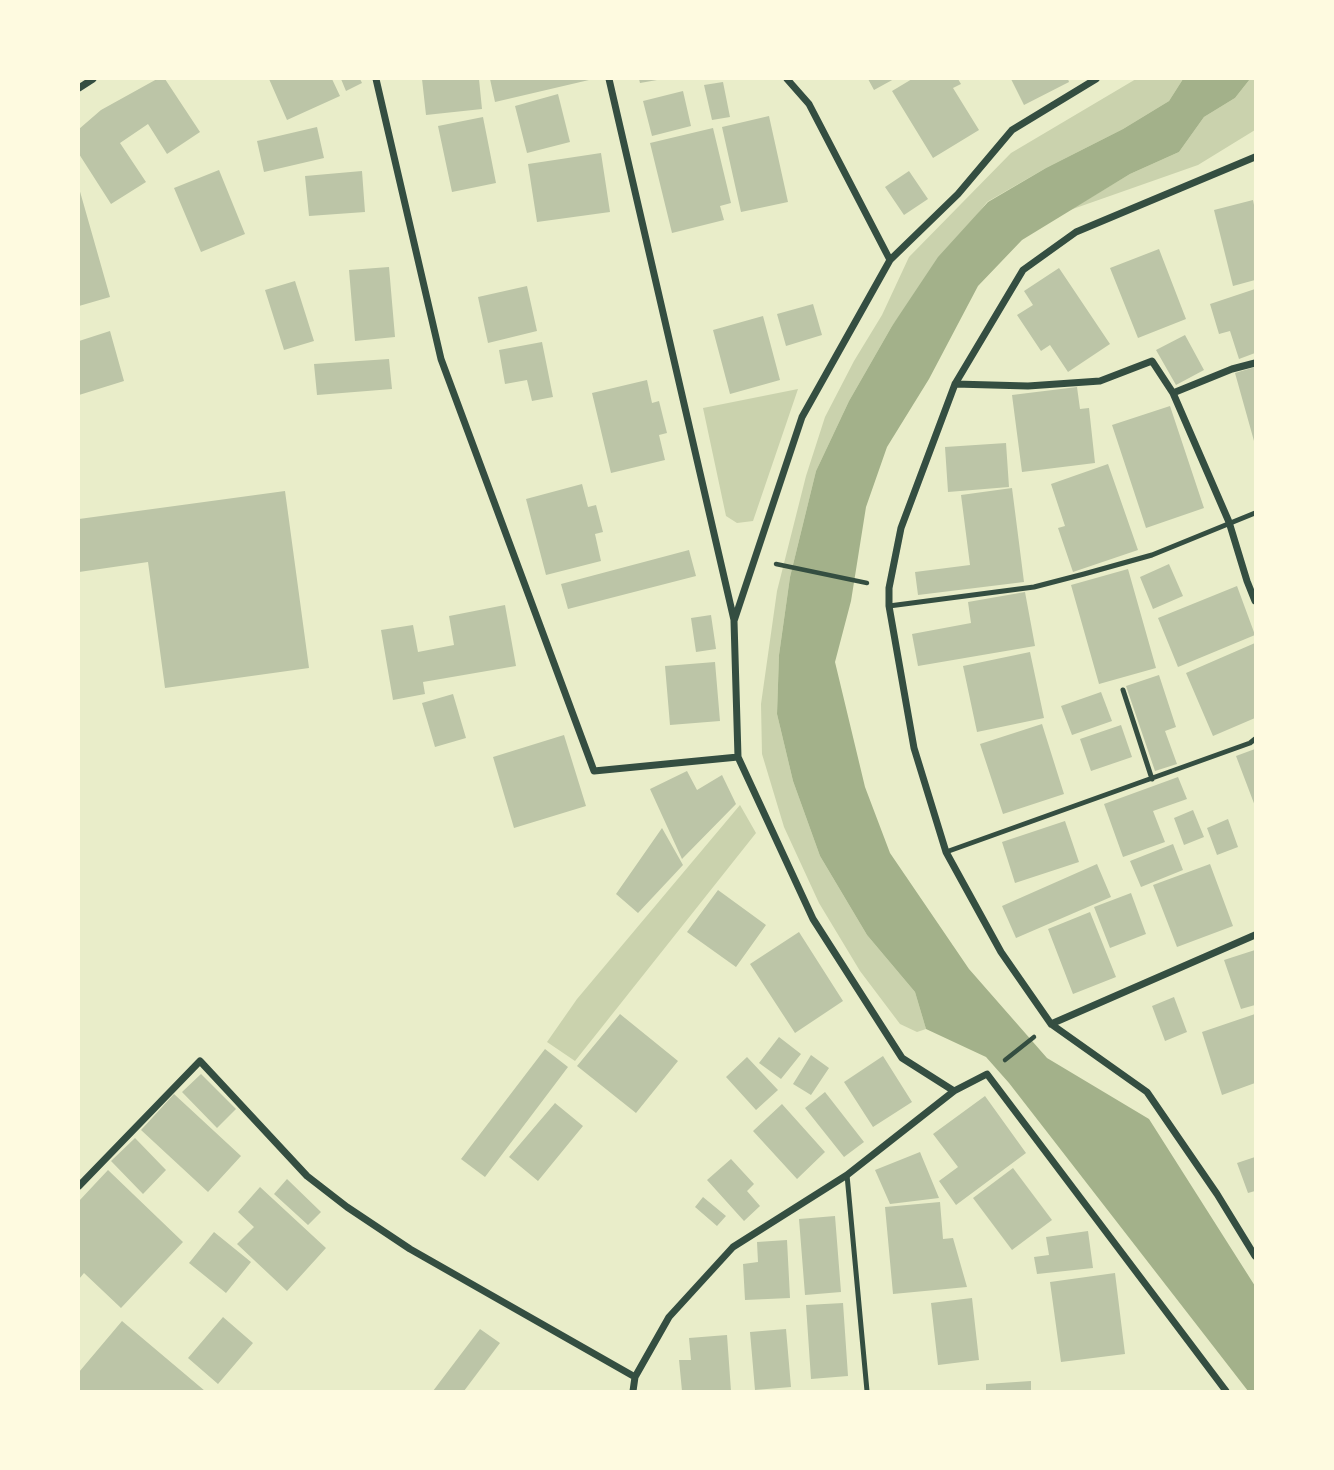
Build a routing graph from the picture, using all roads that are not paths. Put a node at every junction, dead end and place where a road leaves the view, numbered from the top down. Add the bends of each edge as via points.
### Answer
1 (93, 79) edge
2 (376, 79) edge
3 (609, 79) edge
4 (787, 79) edge
5 (1096, 79) edge
6 (79, 88) edge
7 (1255, 157) edge
8 (890, 260) junction
9 (1255, 363) edge
10 (955, 384) junction
11 (1173, 393) junction
12 (1255, 513) edge
13 (1229, 523) junction
14 (1255, 601) edge
15 (889, 606) junction
16 (734, 621) junction
17 (1123, 690) dead end
18 (1255, 739) edge
19 (738, 757) junction
20 (1152, 779) junction
21 (946, 852) junction
22 (1255, 935) edge
23 (1051, 1024) junction
24 (954, 1091) junction
25 (847, 1175) junction
26 (79, 1186) edge
27 (1255, 1256) edge
28 (635, 1377) junction
29 (633, 1391) edge
30 (867, 1391) edge
31 (1226, 1391) edge

1 - 6 street
2 - 19 street via 441,359 594,771
3 - 16 street
4 - 8 street via 809,104
5 - 8 street via 1012,130 958,194
7 - 10 street via 1076,232 1023,270
8 - 16 street via 802,417
9 - 11 street
10 - 11 street via 1100,382 1152,361
10 - 15 street via 901,528
11 - 13 street
12 - 13 lane
13 - 14 street
13 - 15 lane via 1152,555 1034,587
15 - 21 street via 914,748
16 - 19 street
17 - 20 lane
18 - 20 lane
19 - 24 street via 813,919 902,1058
20 - 21 lane
21 - 23 street via 1001,953
22 - 23 street
23 - 27 street via 1147,1092
24 - 25 street
24 - 31 street via 986,1074
25 - 28 street via 733,1247 669,1317
25 - 30 lane
26 - 28 street via 200,1061 307,1176 347,1207 410,1249
28 - 29 street

